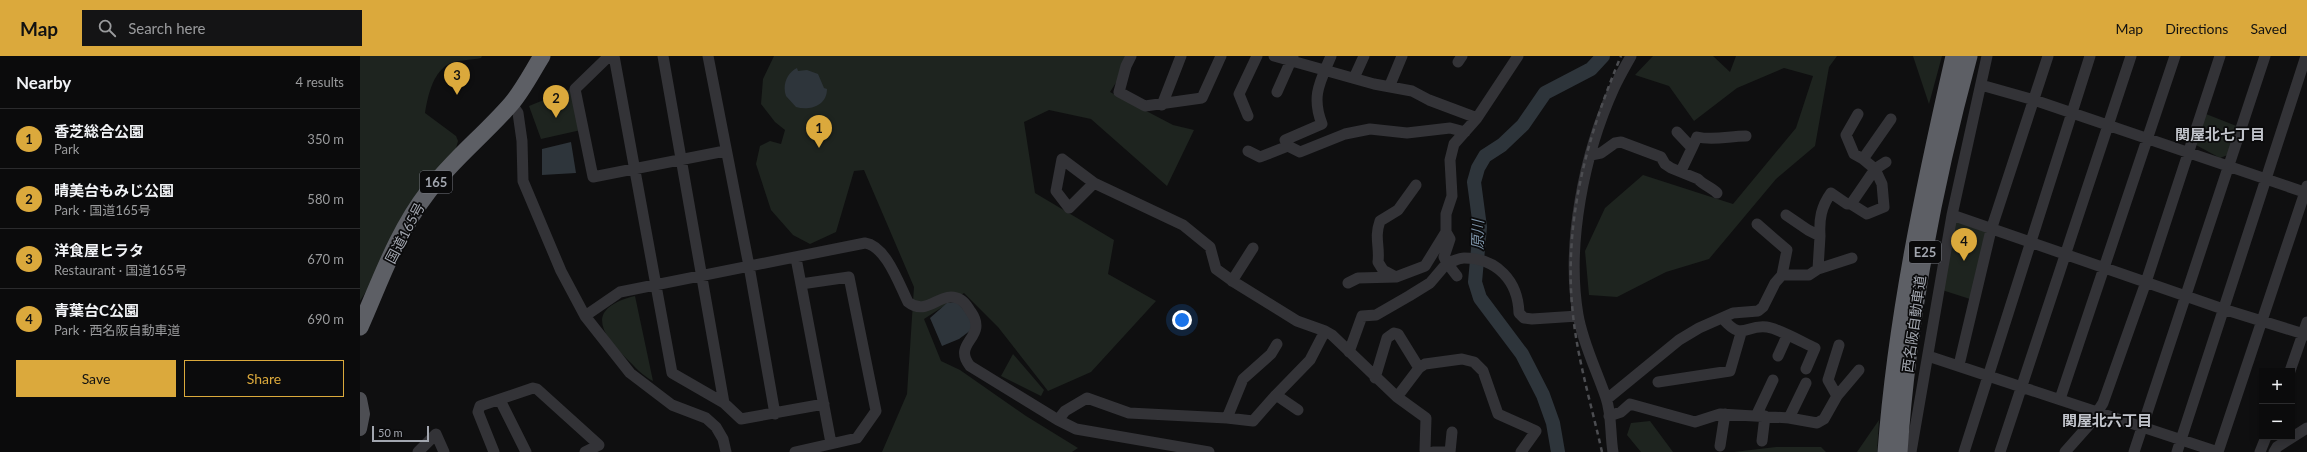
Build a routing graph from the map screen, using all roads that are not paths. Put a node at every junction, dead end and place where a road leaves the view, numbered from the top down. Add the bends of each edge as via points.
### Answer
1 (542, 56) edge
2 (610, 56) edge
3 (614, 56) edge
4 (663, 56) edge
5 (708, 56) edge
6 (1131, 56) edge
7 (1181, 56) edge
8 (1221, 56) edge
9 (1257, 56) edge
10 (1274, 56) edge
11 (1332, 56) edge
12 (1364, 56) edge
13 (1402, 56) edge
14 (1518, 56) edge
15 (1631, 56) edge
16 (1954, 56) edge
17 (1969, 56) edge
18 (1987, 56) edge
19 (2090, 56) edge
20 (2131, 56) edge
21 (2175, 56) edge
22 (2220, 56) edge
23 (2265, 56) edge
24 (2306, 56) edge
25 (2045, 57) edge
26 (1292, 58) edge
27 (1325, 70) junction
28 (1354, 78) junction
29 (1390, 85) junction
30 (1980, 85) junction
31 (1277, 92) dead end
32 (2034, 100) junction
33 (511, 103) junction
34 (1162, 105) junction
35 (1858, 114) dead end
36 (2072, 114) junction
37 (1248, 116) dead end
38 (1476, 118) junction
39 (1891, 119) dead end
40 (2109, 125) junction
41 (1465, 132) junction
42 (1677, 132) dead end
43 (1746, 136) dead end
44 (2147, 139) junction
45 (1288, 146) junction
46 (1692, 148) junction
47 (725, 151) junction
48 (1248, 152) dead end
49 (2189, 153) junction
50 (1591, 155) junction
51 (1863, 159) junction
52 (680, 160) junction
53 (1886, 162) dead end
54 (636, 168) junction
55 (2228, 168) junction
56 (1875, 169) junction
57 (1682, 171) junction
58 (2266, 180) junction
59 (1094, 183) junction
60 (1416, 185) dead end
61 (2306, 190) edge
62 (1717, 193) dead end
63 (1852, 204) junction
64 (1786, 215) dead end
65 (1952, 215) junction
66 (1757, 224) dead end
67 (1991, 230) junction
68 (1446, 232) junction
69 (1820, 236) junction
70 (2030, 243) junction
71 (1254, 248) dead end
72 (2067, 256) junction
73 (796, 258) junction
74 (1852, 258) dead end
75 (1447, 263) junction
76 (749, 266) junction
77 (2104, 268) junction
78 (1818, 269) junction
79 (1782, 275) junction
80 (702, 276) junction
81 (1457, 276) dead end
82 (1396, 278) junction
83 (1232, 281) junction
84 (2146, 282) junction
85 (1348, 283) dead end
86 (657, 284) junction
87 (801, 284) junction
88 (2186, 296) junction
89 (2223, 309) junction
90 (585, 316) junction
91 (1578, 316) junction
92 (1723, 319) junction
93 (2262, 320) junction
94 (2307, 322) edge
95 (360, 327) edge
96 (1325, 331) junction
97 (1741, 333) junction
98 (2305, 335) edge
99 (1787, 336) junction
100 (1277, 344) dead end
101 (1839, 345) dead end
102 (1349, 352) junction
103 (1778, 356) dead end
104 (1928, 356) junction
105 (1959, 365) junction
106 (1419, 368) junction
107 (2291, 368) edge
108 (1806, 369) dead end
109 (1859, 370) dead end
110 (1990, 375) junction
111 (1375, 378) junction
112 (1773, 380) dead end
113 (1658, 382) dead end
114 (1806, 382) dead end
115 (2022, 386) junction
116 (1276, 395) junction
117 (1837, 396) junction
118 (1397, 398) junction
119 (360, 399) edge
120 (1607, 399) junction
121 (2060, 399) junction
122 (500, 400) junction
123 (724, 403) junction
124 (824, 404) junction
125 (1298, 410) dead end
126 (2099, 411) junction
127 (775, 414) junction
128 (1724, 414) junction
129 (1609, 416) junction
130 (1761, 416) junction
131 (1227, 418) junction
132 (1789, 418) junction
133 (1058, 420) junction
134 (2143, 426) junction
135 (2307, 428) edge
136 (360, 429) edge
137 (1452, 432) dead end
138 (2307, 437) edge
139 (2181, 439) junction
140 (2265, 440) edge
141 (1762, 441) dead end
142 (831, 443) junction
143 (1720, 446) dead end
144 (418, 452) edge
145 (444, 452) edge
146 (494, 452) edge
147 (526, 452) edge
148 (585, 452) edge
149 (726, 452) edge
150 (795, 452) edge
151 (1209, 452) edge
152 (1426, 452) edge
153 (1433, 452) edge
154 (1450, 452) edge
155 (1521, 452) edge
156 (1613, 452) edge
157 (1886, 452) edge
158 (1899, 452) edge
159 (1911, 452) edge
160 (1964, 452) edge
161 (2000, 452) edge
162 (2066, 452) edge
163 (2134, 452) edge
164 (2177, 452) edge
165 (2218, 452) edge
166 (2260, 452) edge
167 (2274, 452) edge
168 (2282, 452) edge

1 - 33 highway, 国道165号 / 165
2 - 54 street via 575,89 593,177
3 - 54 street
4 - 52 street
5 - 47 street
6 - 34 street via 1119,92 1145,106
7 - 34 street
8 - 34 street via 1202,98
9 - 37 street via 1239,94
10 - 26 street
11 - 27 street
12 - 28 street
13 - 29 street
14 - 38 street
15 - 50 street via 1614,89
16 - 157 highway, 西名阪自動車道 / E25 via 1909,270 1896,350
17 - 158 highway, 西名阪自動車道 / E25 via 1942,165 1921,273 1907,366
18 - 30 street
19 - 36 street
20 - 40 street
21 - 44 street
22 - 49 street
23 - 55 street
24 - 58 street
25 - 32 street
26 - 27 street
26 - 31 street
27 - 28 street
27 - 45 street via 1316,92 1316,110 1322,124 1285,140
28 - 29 street via 1374,84
29 - 38 street via 1412,91
30 - 32 street
30 - 65 street
32 - 36 street
32 - 67 street
33 - 90 street via 518,113 523,181 562,271
33 - 95 highway, 国道165号 / 165 via 448,168 409,219
35 - 51 street via 1846,135 1854,154
36 - 40 street
36 - 70 street
38 - 41 street
39 - 51 street
40 - 44 street
40 - 72 street
41 - 45 street via 1450,128 1407,133 1370,129 1345,134 1300,152
41 - 68 street via 1454,144 1450,160 1452,196 1446,214
42 - 46 street
43 - 46 street via 1732,135 1712,140 1697,136
44 - 49 street
44 - 77 street
45 - 48 street via 1260,157
46 - 57 street
47 - 52 street
47 - 76 street
49 - 55 street
49 - 84 street
50 - 57 street via 1601,153 1615,142 1621,142 1661,157 1665,164
50 - 91 street via 1584,181 1575,239
51 - 56 street
52 - 54 street
52 - 80 street
53 - 56 street
54 - 86 street
55 - 58 street
55 - 88 street
56 - 63 street
56 - 63 street via 1882,184 1884,207 1867,214
57 - 62 street
58 - 61 street
58 - 89 street
59 - 59 street via 1069,208 1056,191 1059,155
59 - 83 street via 1183,225 1210,247 1216,268
60 - 82 street via 1398,210 1380,221 1376,233 1378,262 1383,270
61 - 93 street
63 - 69 street via 1847,204 1831,192 1819,217
64 - 69 street
65 - 67 street
65 - 104 street
66 - 79 street via 1787,250
67 - 70 street
67 - 105 street
68 - 75 street via 1450,239 1444,257
68 - 82 street via 1425,266
69 - 78 street
70 - 72 street
70 - 110 street
71 - 83 street
72 - 77 street
72 - 115 street
73 - 76 street
73 - 87 street
73 - 133 street via 865,244 877,248 883,254 908,302 913,306 927,307 953,296 964,302 977,320 973,337 965,347 964,355 970,366
74 - 78 street
75 - 81 street
75 - 91 street via 1464,258 1486,262 1501,269 1515,290 1519,313 1524,318
75 - 102 street via 1425,286 1376,315 1362,316
76 - 80 street
76 - 127 street
77 - 84 street
77 - 121 street
78 - 79 street via 1809,275
79 - 92 street via 1758,311 1733,313
80 - 86 street
80 - 123 street
82 - 85 street via 1358,278
83 - 96 street via 1297,321
84 - 88 street
84 - 126 street
86 - 90 street via 620,292
86 - 123 street via 672,373
87 - 124 street
87 - 142 street via 849,277 876,411 857,438
88 - 89 street
88 - 134 street
89 - 93 street
89 - 139 street
90 - 149 street via 630,373 672,405 706,418 716,427 723,439
91 - 120 street via 1592,363
92 - 97 street via 1730,328
92 - 120 street via 1699,328 1679,340
93 - 98 street
93 - 165 street
94 - 98 street
96 - 102 street via 1332,334
96 - 116 street via 1310,360
97 - 99 street via 1767,327
97 - 113 street via 1730,370
98 - 107 street
99 - 103 street
99 - 108 street via 1815,348
100 - 131 street via 1243,379
101 - 117 street via 1828,380
102 - 111 street
104 - 105 street
104 - 159 street
105 - 110 street
106 - 111 street via 1398,334 1394,333 1387,338
106 - 118 street
106 - 155 street via 1425,364 1462,359 1474,362 1483,371 1498,414 1536,431
109 - 117 street
110 - 115 street
110 - 160 street
111 - 118 street
112 - 130 street
114 - 132 street
115 - 121 street
115 - 161 street
116 - 125 street
116 - 131 street via 1253,421
117 - 132 street via 1824,419 1817,423
118 - 152 street via 1426,418
119 - 136 main road
120 - 129 street
121 - 126 street
122 - 146 street via 480,406 478,412
122 - 147 street
122 - 148 street via 533,388 537,389 599,445
123 - 127 street via 742,419
124 - 127 street
124 - 142 street
126 - 134 street
126 - 162 street
128 - 129 street via 1695,422 1630,404 1621,412
128 - 130 street
128 - 143 street
129 - 156 street
130 - 132 street
130 - 141 street
131 - 133 street via 1129,413 1086,398 1065,411
133 - 151 street via 1076,429
134 - 139 street
134 - 163 street
135 - 167 street via 2277,447
137 - 154 street
138 - 168 street
139 - 164 street
139 - 165 street
140 - 166 street
142 - 150 street
144 - 145 street via 436,434
153 - 154 street

